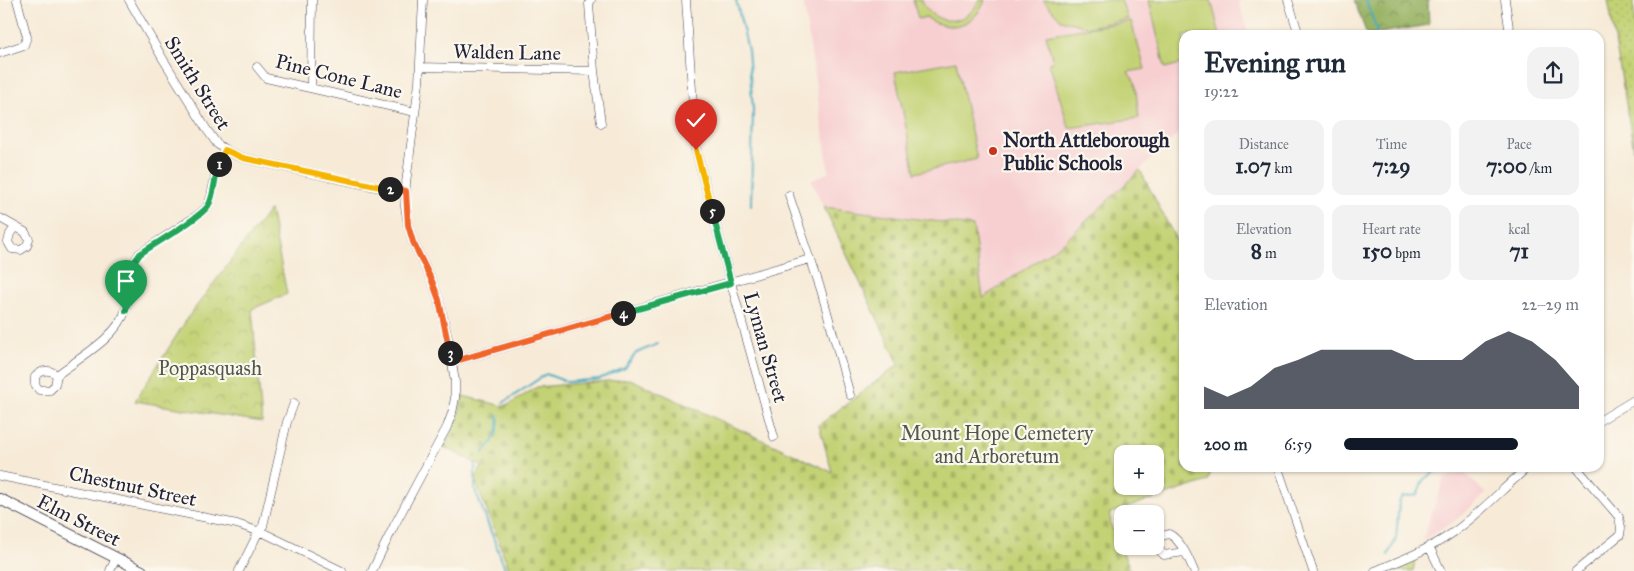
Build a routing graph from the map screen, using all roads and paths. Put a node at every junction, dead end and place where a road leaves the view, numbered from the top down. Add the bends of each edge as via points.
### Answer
1 (17, 0) edge
2 (129, 0) edge
3 (312, 0) edge
4 (423, 0) edge
5 (591, 0) edge
6 (686, 0) edge
7 (1288, 0) edge
8 (1505, 0) edge
9 (1297, 30) edge
10 (1509, 30) edge
11 (0, 53) edge
12 (257, 67) dead end
13 (420, 67) junction
14 (594, 71) junction
15 (311, 88) junction
16 (415, 112) junction
17 (601, 123) dead end
18 (225, 150) junction
19 (406, 191) junction
20 (789, 195) dead end
21 (0, 218) edge
22 (15, 228) dead end
23 (810, 259) junction
24 (731, 283) junction
25 (452, 362) junction
26 (57, 375) dead end
27 (850, 395) dead end
28 (1634, 400) edge
29 (294, 403) dead end
30 (1604, 418) edge
31 (774, 438) dead end
32 (1279, 472) edge
33 (1523, 472) edge
34 (1580, 472) edge
35 (0, 476) edge
36 (0, 499) edge
37 (258, 531) junction
38 (1429, 546) junction
39 (1184, 552) dead end
40 (116, 558) junction
41 (110, 571) edge
42 (142, 571) edge
43 (239, 571) edge
44 (342, 571) edge
45 (372, 571) edge
46 (1194, 571) edge
47 (1313, 571) edge
48 (1375, 571) edge
49 (1441, 571) edge
50 (1576, 571) edge

1 - 11 street via 26,41 24,45
2 - 18 street, Smith Street via 195,111 217,144
3 - 15 street
4 - 13 street
5 - 14 street
6 - 24 street, Lyman Street via 696,150
7 - 9 street
8 - 10 street
12 - 15 street, Pine Cone Lane via 266,78
13 - 14 street, Walden Lane
13 - 16 street
14 - 17 street
15 - 16 street, Pine Cone Lane
16 - 19 street
18 - 19 street, Smith Street via 243,158
18 - 26 street via 217,167 207,207 140,254 133,264 126,311 121,321 93,350
19 - 25 street via 408,225 439,300
20 - 23 street
21 - 22 street
23 - 24 street
23 - 27 street
24 - 25 street
24 - 31 street, Lyman Street
25 - 45 street via 455,398 448,427
28 - 30 street
29 - 37 street via 263,526
32 - 47 street
33 - 38 street via 1471,518
34 - 50 street via 1619,517 1621,528 1620,535
35 - 37 street, Chestnut Street via 194,514
36 - 40 main road, Elm Street
37 - 43 street
37 - 44 street, Chestnut Street
38 - 48 street
38 - 49 street
39 - 46 street
40 - 41 street
40 - 42 main road, Elm Street

